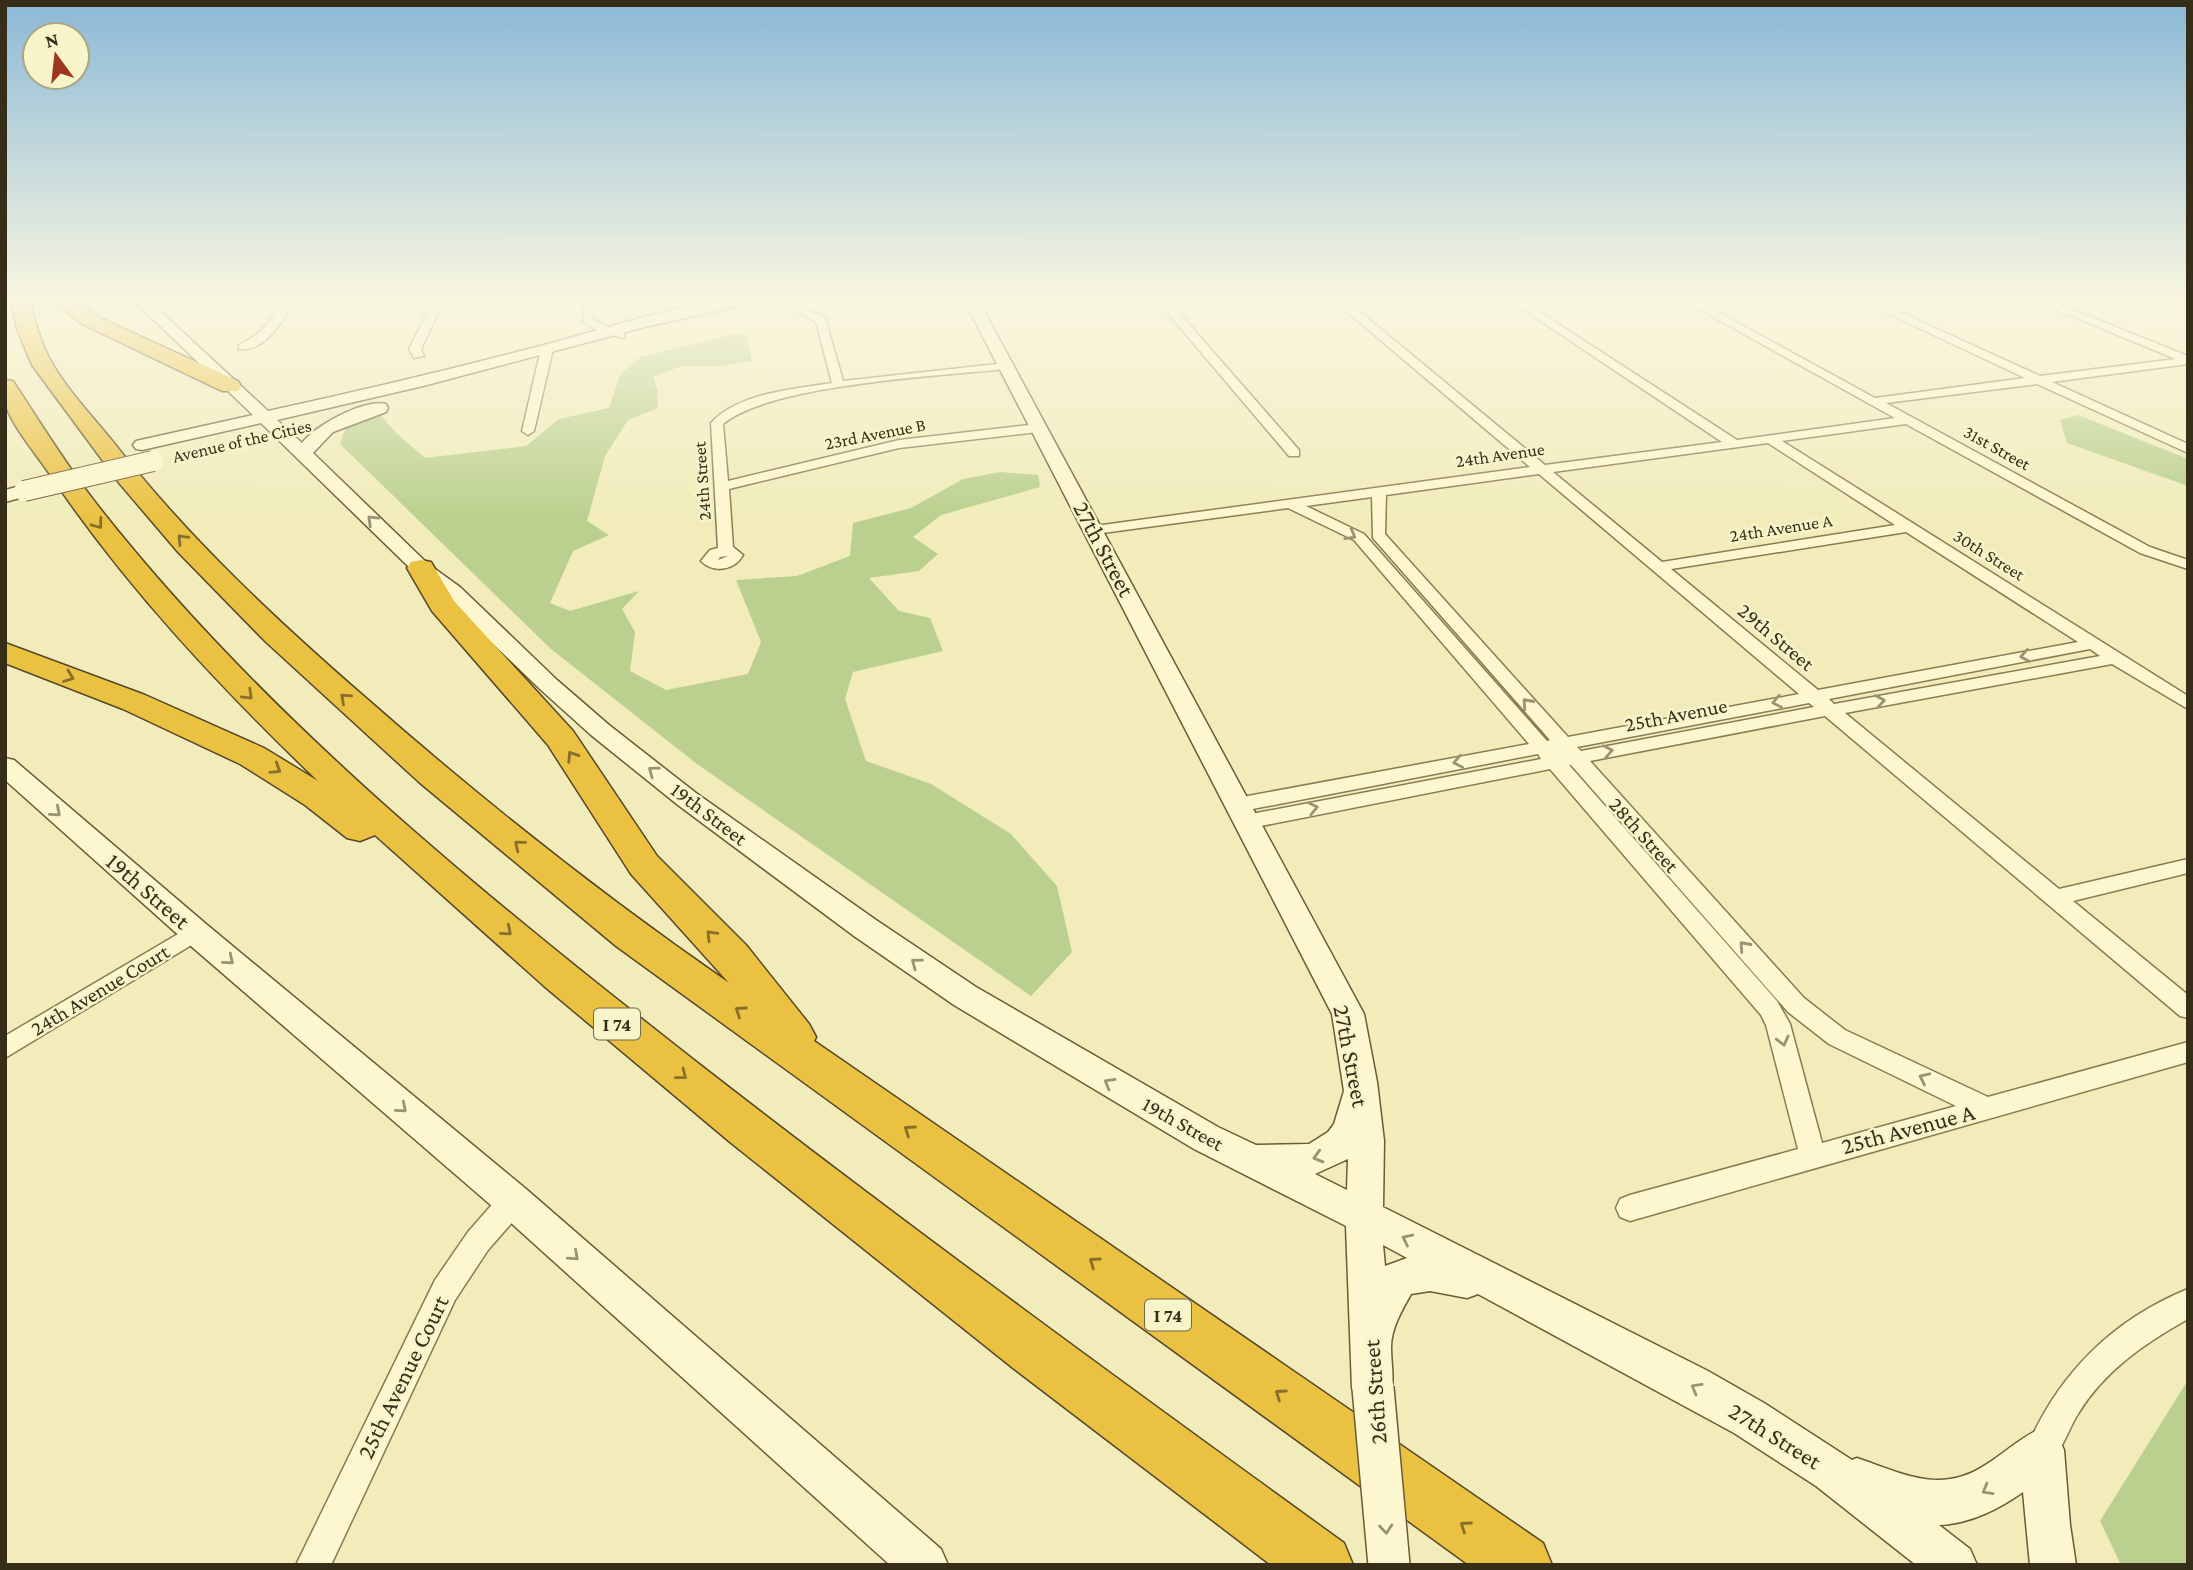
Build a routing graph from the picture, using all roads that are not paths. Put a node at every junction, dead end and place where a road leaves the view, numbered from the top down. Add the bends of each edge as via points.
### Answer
1 (46, 371) edge
2 (197, 371) edge
3 (215, 371) edge
4 (462, 371) edge
5 (469, 371) edge
6 (500, 371) edge
7 (542, 371) edge
8 (835, 371) edge
9 (957, 371) edge
10 (1009, 371) edge
11 (1223, 371) edge
12 (1423, 371) edge
13 (1623, 371) edge
14 (1821, 371) edge
15 (2015, 371) edge
16 (2106, 371) edge
17 (2036, 381) junction
18 (838, 384) junction
19 (5, 387) edge
20 (234, 389) junction
21 (1876, 401) junction
22 (380, 408) junction
23 (264, 418) junction
24 (1911, 420) junction
25 (1038, 429) junction
26 (528, 431) dead end
27 (279, 432) junction
28 (1770, 439) junction
29 (1732, 443) junction
30 (2188, 449) edge
31 (147, 453) junction
32 (1294, 453) dead end
33 (304, 454) junction
34 (1540, 469) junction
35 (16, 481) edge
36 (720, 487) junction
37 (1379, 491) junction
38 (5, 496) edge
39 (1291, 504) junction
40 (1909, 527) junction
41 (1095, 530) junction
42 (726, 551) dead end
43 (2188, 565) edge
44 (1658, 567) junction
45 (421, 568) junction
46 (2092, 644) junction
47 (5, 652) edge
48 (2115, 658) junction
49 (1811, 695) junction
50 (2188, 704) edge
51 (1828, 710) junction
52 (1559, 752) junction
53 (5, 766) edge
54 (1242, 813) junction
55 (2188, 866) edge
56 (2054, 898) junction
57 (468, 899) junction
58 (195, 932) junction
59 (2188, 1009) edge
60 (5, 1048) edge
61 (2188, 1052) edge
62 (816, 1064) junction
63 (1360, 1082) junction
64 (1986, 1108) junction
65 (1812, 1155) junction
66 (1249, 1160) junction
67 (513, 1201) junction
68 (1630, 1208) dead end
69 (1364, 1218) junction
70 (1503, 1286) junction
71 (2188, 1303) edge
72 (1372, 1369) junction
73 (2042, 1450) junction
74 (1831, 1471) junction
75 (313, 1565) edge
76 (925, 1565) edge
77 (1322, 1565) edge
78 (1390, 1565) edge
79 (1521, 1565) edge
80 (1954, 1565) edge
81 (2053, 1565) edge

62 -> 1 highway, I 74 via 630,935 432,774 276,635 137,488
2 - 20 highway
3 - 20 main road, 19th Street
4 - 20 main road via 313,402 261,403
5 - 23 main road, Avenue of the Cities
6 - 22 main road, Avenue of the Cities
7 - 26 street
8 - 18 street
9 - 18 street
10 - 25 main road, 27th Street
11 - 32 street
12 - 34 street, 29th Street
13 - 29 street
14 - 21 street, 31st Street
15 - 17 street
16 - 17 street
17 - 21 street
17 - 30 street
18 - 36 street, 24th Street via 725,412 717,423
19 -> 57 highway, I 74 via 75,495 239,686
20 - 23 main road, 19th Street
21 - 24 street, 31st Street
22 - 27 main road, Avenue of the Cities
22 - 33 main road via 316,435
23 - 27 main road, 19th Street
23 - 31 main road, Avenue of the Cities
24 - 28 street, 24th Avenue
24 - 43 street, 31st Street via 2145,550
25 - 36 street, 23rd Avenue B via 899,444
25 - 41 main road, 27th Street
27 - 31 main road, Avenue of the Cities
27 - 33 main road, 19th Street
28 - 29 street, 24th Avenue
28 - 40 street, 30th Street
29 - 34 street, 24th Avenue
31 - 35 main road, Avenue of the Cities, bridge
45 -> 33 main road, 19th Street
34 - 37 street, 24th Avenue
34 - 44 street, 29th Street
35 - 38 main road, Avenue of the Cities
36 - 42 street, 24th Street
37 - 39 street, 24th Avenue
52 -> 37 street, 28th Street via 1378,535
39 - 41 street, 24th Avenue
39 -> 52 street, 28th Street via 1359,537
40 - 44 street, 24th Avenue A
40 - 46 street, 30th Street
41 - 54 main road, 27th Street
44 - 49 street, 29th Street
62 -> 45 highway via 732,956 644,865 561,738 442,605
66 -> 45 main road, 19th Street via 1074,1063 865,928 600,730
46 - 48 street, 30th Street
46 -> 49 street, 25th Avenue
47 -> 57 highway via 134,702 252,755
48 - 50 street, 30th Street
51 -> 48 street, 25th Avenue
49 - 51 street, 29th Street
49 -> 52 street, 25th Avenue
52 -> 51 street, 25th Avenue
51 - 56 street, 29th Street
52 - 54 street, 25th Avenue
64 -> 52 street, 28th Street via 1837,1037 1816,1022
52 -> 65 street, 28th Street via 1769,1008 1778,1024
53 -> 58 main road, 19th Street
54 - 63 main road, 27th Street via 1348,1014
55 - 56 street
56 - 59 street, 29th Street
57 -> 77 highway, I 74 via 848,1207
58 - 60 street, 24th Avenue Court
58 -> 67 main road, 19th Street
61 - 64 street, 25th Avenue A
79 -> 62 highway, I 74
63 -> 66 main road via 1350,1131 1329,1154 1288,1163
63 - 69 main road, 27th Street via 1366,1141
64 - 65 street, 25th Avenue A
65 - 68 street, 25th Avenue A
66 - 69 main road, 19th Street
67 - 75 street, 25th Avenue Court via 478,1241 445,1290
67 -> 76 main road, 19th Street
70 -> 69 main road, 27th Street
69 - 72 main road, 26th Street
70 - 72 main road via 1430,1272 1399,1278 1380,1309
74 -> 70 main road, 27th Street via 1693,1385
71 - 73 street via 2122,1341 2087,1372 2056,1418
72 -> 78 main road, 26th Street, bridge
73 -> 74 main road via 1995,1485 1952,1503 1922,1502
73 - 81 main road
74 - 80 main road, 27th Street

